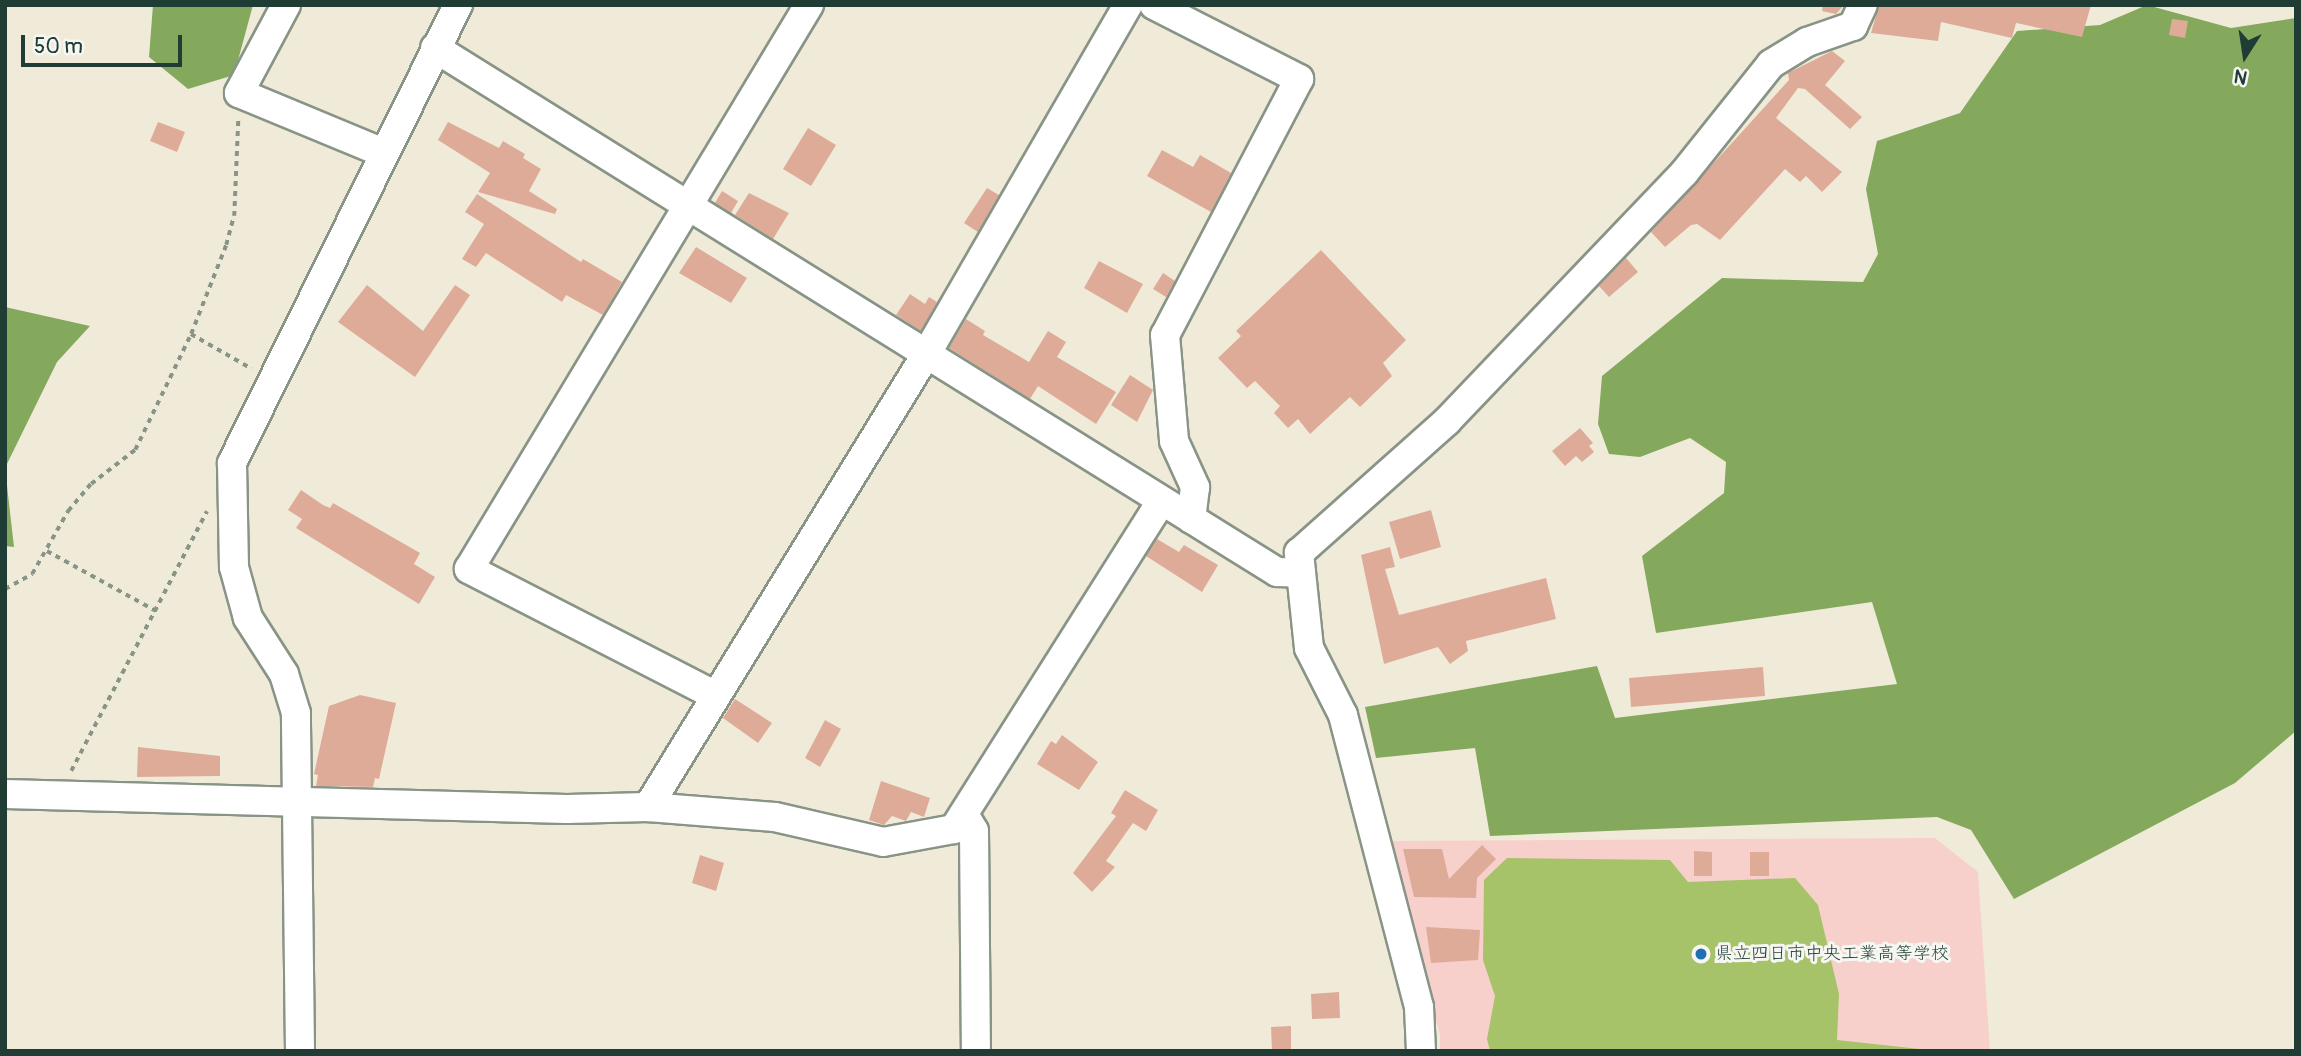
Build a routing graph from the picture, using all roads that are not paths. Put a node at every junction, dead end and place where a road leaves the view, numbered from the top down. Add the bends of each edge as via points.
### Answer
1 (286, 5) edge
2 (458, 5) edge
3 (809, 5) edge
4 (1128, 5) edge
5 (1154, 5) edge
6 (1863, 5) edge
7 (435, 48) junction
8 (384, 153) junction
9 (692, 206) junction
10 (927, 353) junction
11 (1161, 501) junction
12 (1191, 519) junction
13 (1301, 573) junction
14 (716, 696) junction
15 (5, 794) edge
16 (297, 801) junction
17 (648, 807) junction
18 (965, 816) junction
19 (300, 1051) edge
20 (976, 1051) edge
21 (1421, 1051) edge

1 - 8 street via 239,93
2 - 7 street
3 - 9 street via 708,170
4 - 10 street
5 - 12 street via 1299,79 1166,335 1174,441 1195,487
6 - 13 street via 1853,26 1807,42 1771,64 1684,173 1447,421 1299,553
7 - 8 street
7 - 9 street
8 - 16 street via 232,463 229,490 234,567 248,618 284,674 296,713
9 - 10 street
9 - 14 street via 469,569
10 - 11 street
10 - 14 street
11 - 12 street
11 - 18 street
12 - 13 street via 1277,572
13 - 21 street via 1309,648 1343,715 1419,1007
14 - 17 street
15 - 16 street
16 - 17 street
16 - 19 street
17 - 18 street via 775,817 883,842 954,829
18 - 20 street via 974,831

